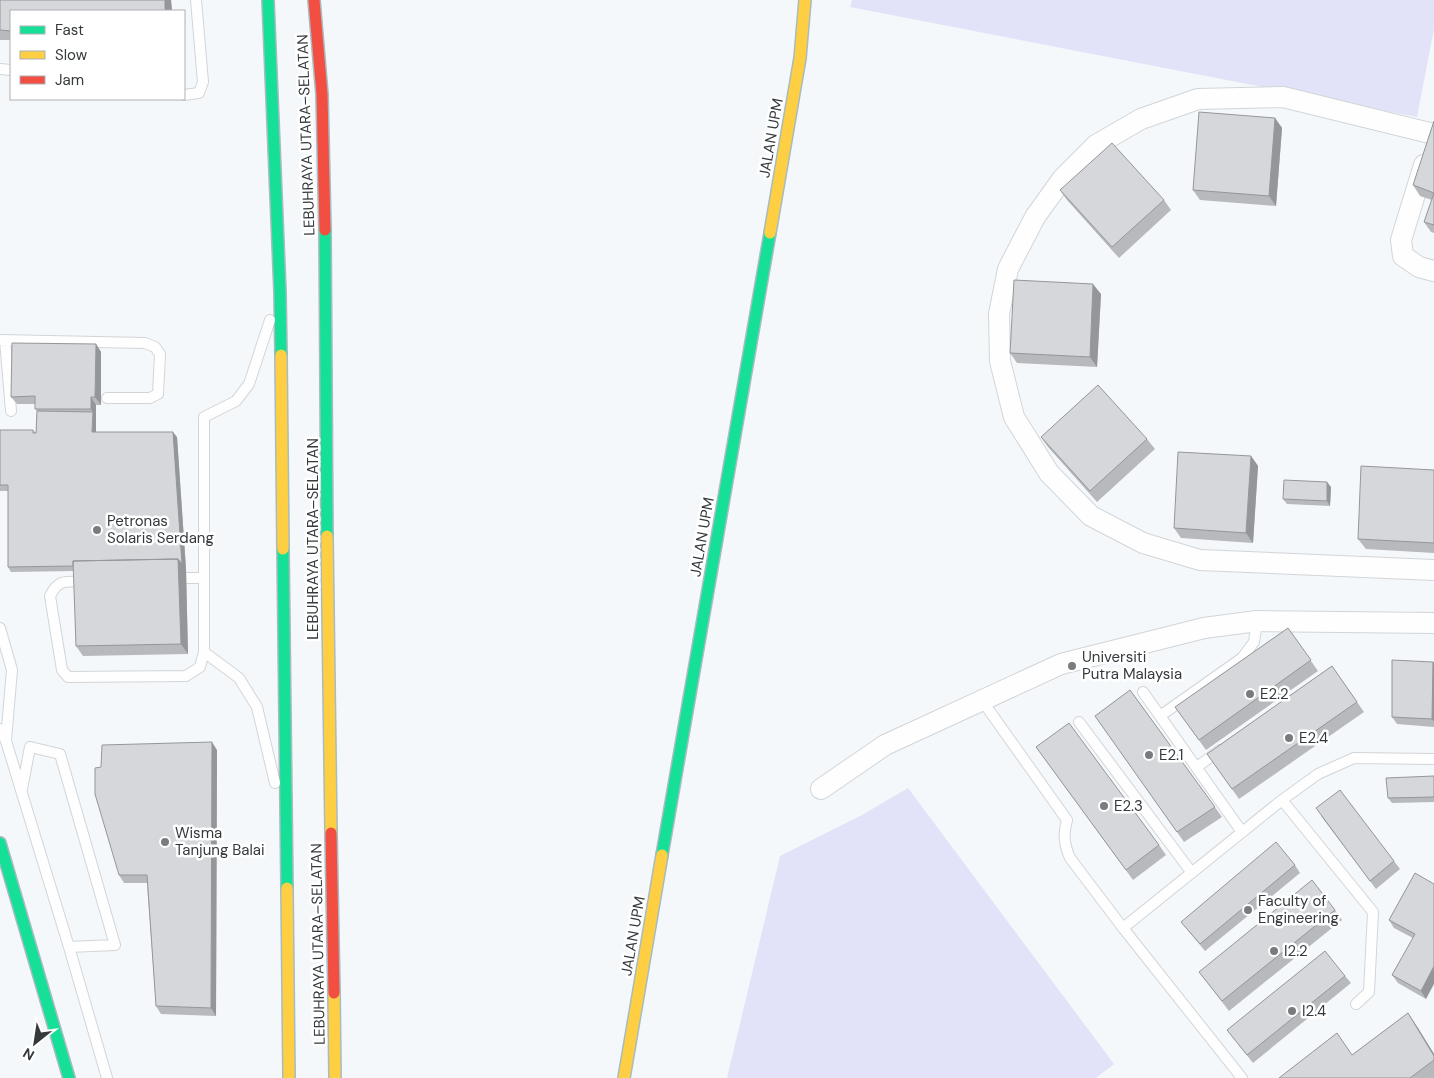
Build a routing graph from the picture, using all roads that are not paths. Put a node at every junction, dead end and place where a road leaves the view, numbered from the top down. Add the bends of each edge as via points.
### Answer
1 (196, 0) edge
2 (268, 0) edge
3 (314, 0) edge
4 (804, 0) edge
5 (185, 96) edge
6 (1434, 133) edge
7 (1434, 271) edge
8 (280, 292) junction
9 (2, 340) edge
10 (107, 398) dead end
11 (10, 411) edge
12 (1434, 570) edge
13 (186, 578) dead end
14 (204, 578) junction
15 (81, 582) edge
16 (1257, 621) junction
17 (1434, 623) edge
18 (0, 628) edge
19 (204, 652) junction
20 (1143, 692) dead end
21 (981, 699) junction
22 (1160, 716) junction
23 (1079, 722) dead end
24 (0, 728) edge
25 (6, 741) junction
26 (1226, 746) edge
27 (1434, 759) edge
28 (1197, 767) junction
29 (821, 789) dead end
30 (22, 793) junction
31 (1282, 800) junction
32 (286, 828) junction
33 (1242, 832) junction
34 (0, 844) edge
35 (1192, 873) junction
36 (1123, 928) junction
37 (69, 947) junction
38 (1356, 1004) dead end
39 (68, 1078) edge
40 (106, 1078) edge
41 (289, 1078) edge
42 (335, 1078) edge
43 (624, 1078) edge
44 (1242, 1078) edge

1 - 5 lane via 204,82 199,93
2 - 8 main road, LEBUHRAYA UTARA–SELATAN
3 - 42 main road, LEBUHRAYA UTARA–SELATAN via 322,94 326,291
4 - 43 main road, JALAN UPM via 798,68
6 - 7 street via 1402,240 1403,256 1419,267
6 - 12 street via 1284,97 1198,99 1141,119 1096,144 1063,178 1035,216 1008,269 999,314 1000,361 1014,417 1049,473 1091,516 1143,543 1200,560
8 - 14 lane via 249,384 236,401 204,417
8 - 32 main road, LEBUHRAYA UTARA–SELATAN
9 - 10 lane via 145,343 155,347 160,354 158,394 150,398
9 - 11 lane
13 - 14 lane
14 - 19 lane
15 - 19 lane via 64,581 55,586 50,596 62,670 68,677 186,676 200,667
16 - 17 street
16 - 21 street via 1204,628 1061,664
16 - 22 lane via 1254,642 1242,658
18 - 25 lane via 12,670
19 - 32 lane via 239,678 257,707
20 - 22 lane
21 - 29 street via 884,745
21 - 36 lane via 1067,820 1063,834 1070,858
22 - 28 lane
23 - 35 lane
24 - 25 lane
25 - 30 lane
26 - 28 lane
27 - 31 lane via 1354,758 1318,774
28 - 33 lane
30 - 37 lane
30 - 37 lane via 30,747 60,754 115,945
31 - 33 lane
31 - 38 lane via 1373,912 1369,992
32 - 41 main road, LEBUHRAYA UTARA–SELATAN
33 - 35 lane
34 - 39 main road
35 - 36 lane
36 - 44 lane
37 - 40 lane

